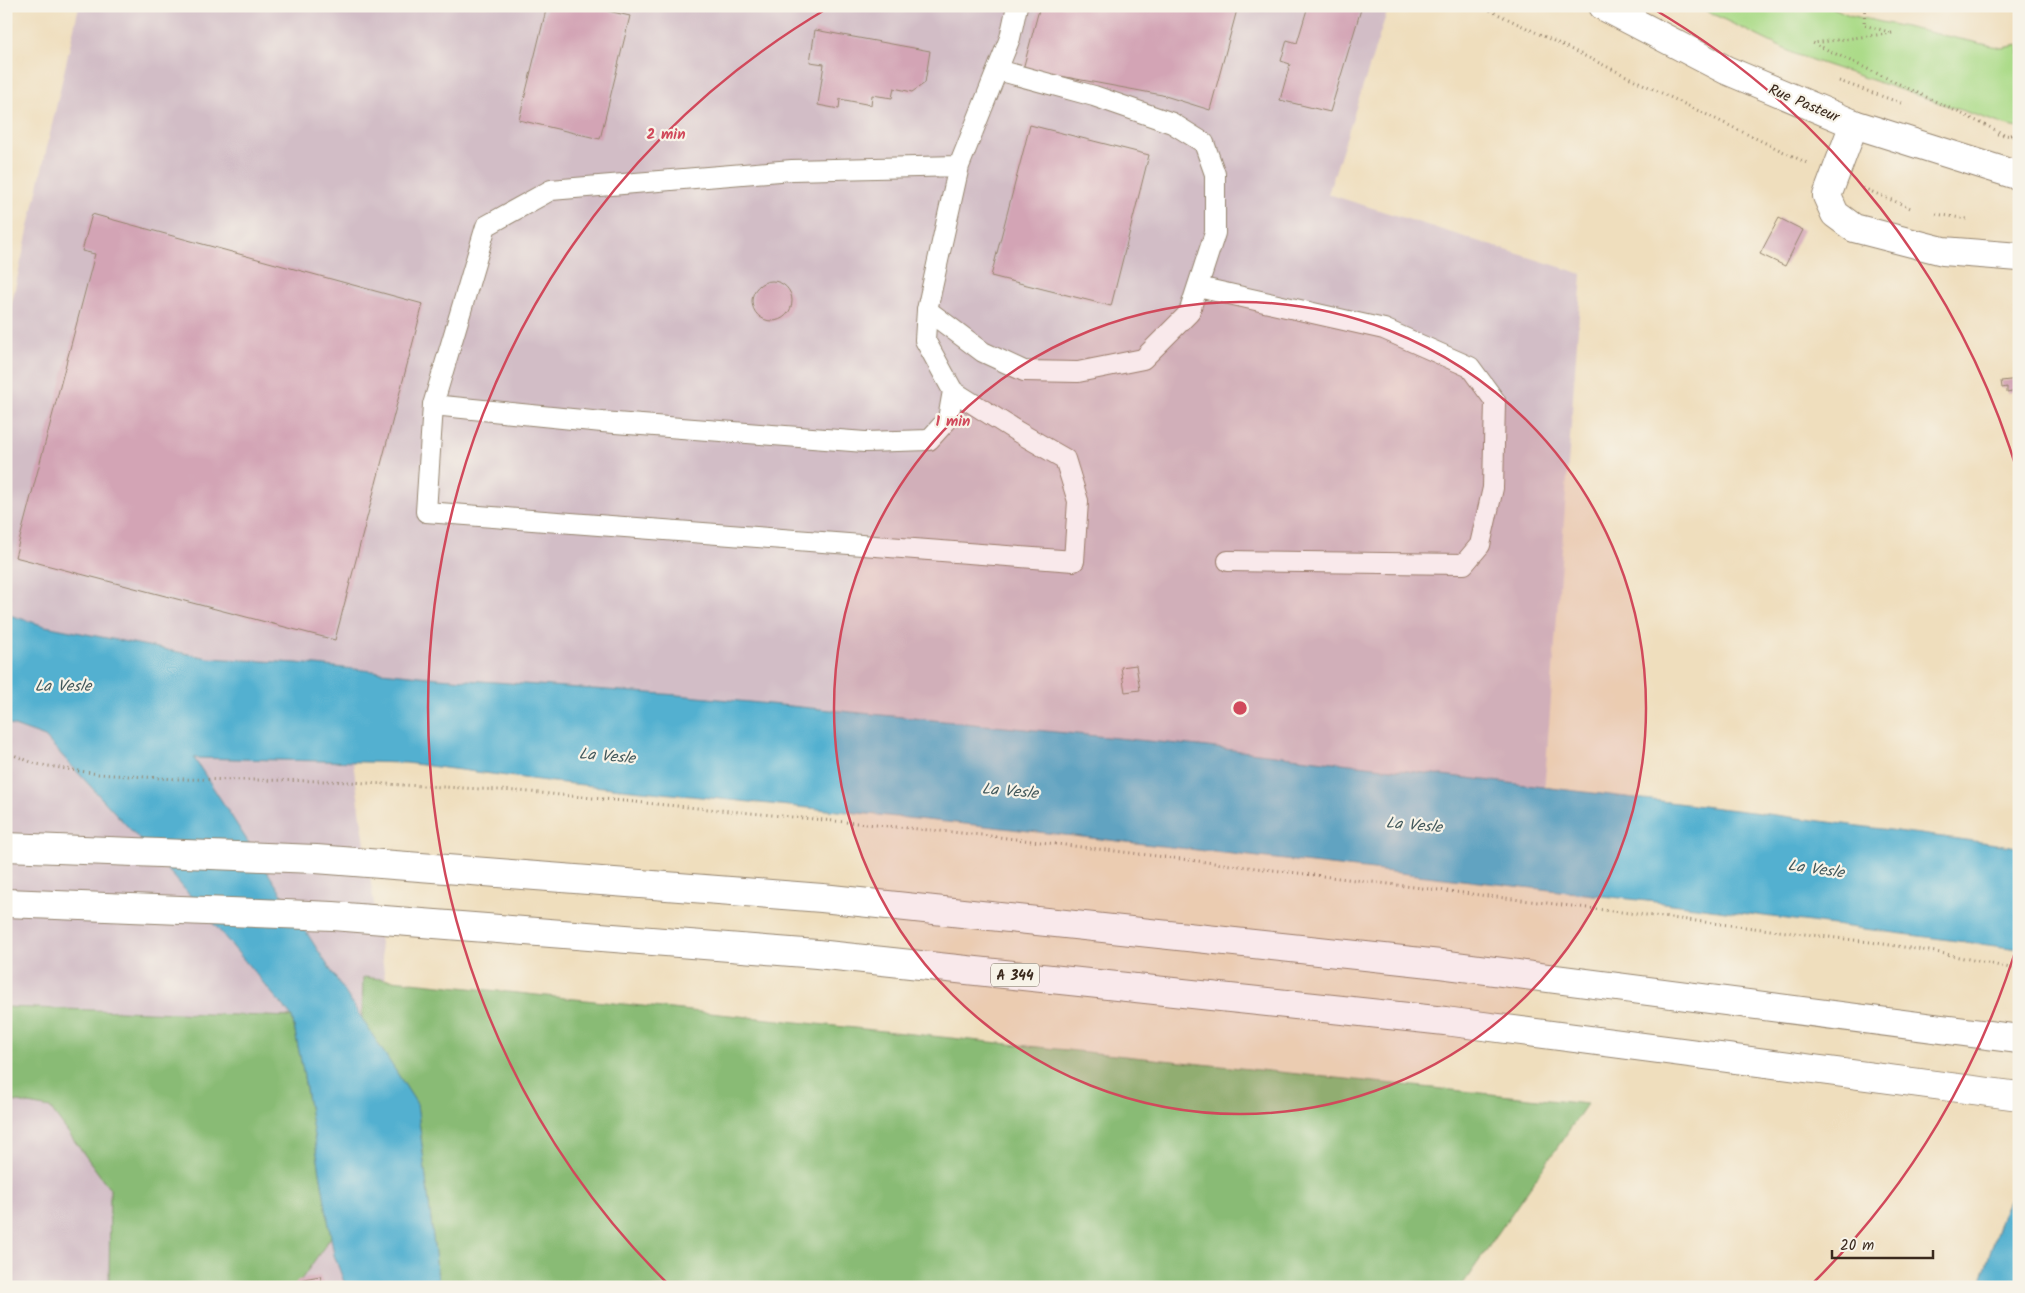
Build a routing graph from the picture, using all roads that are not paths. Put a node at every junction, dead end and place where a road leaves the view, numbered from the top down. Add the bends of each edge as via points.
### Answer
1 (1017, 6) edge
2 (1603, 6) edge
3 (998, 70) junction
4 (1854, 124) junction
5 (959, 166) junction
6 (2019, 176) edge
7 (2019, 257) edge
8 (1198, 287) junction
9 (927, 310) junction
10 (954, 390) junction
11 (433, 405) junction
12 (1228, 561) dead end
13 (6, 848) edge
14 (6, 903) edge
15 (2019, 1039) edge
16 (2019, 1096) edge

1 - 3 lane
2 - 4 main road, Rue Pasteur via 1726,70
3 - 5 lane
3 - 8 lane via 1094,96 1163,120 1204,143 1215,174 1215,233
4 - 6 main road
4 - 7 main road, Rue Pasteur via 1827,196 1835,214 1854,228 1943,251
5 - 9 lane
5 - 11 lane via 792,170 551,190 486,226
8 - 9 lane via 1189,313 1143,360 1078,372 1024,371 983,352
8 - 12 lane via 1384,329 1470,367 1495,401 1493,488 1480,545 1464,564
9 - 10 lane via 925,340
10 - 11 lane via 948,419 929,440 874,442 602,422
10 - 11 lane via 1065,459 1078,501 1074,561 426,512
13 - 15 main road via 316,858 822,898 1440,964
14 - 16 main road, A 344 via 333,916 817,954 1445,1021

